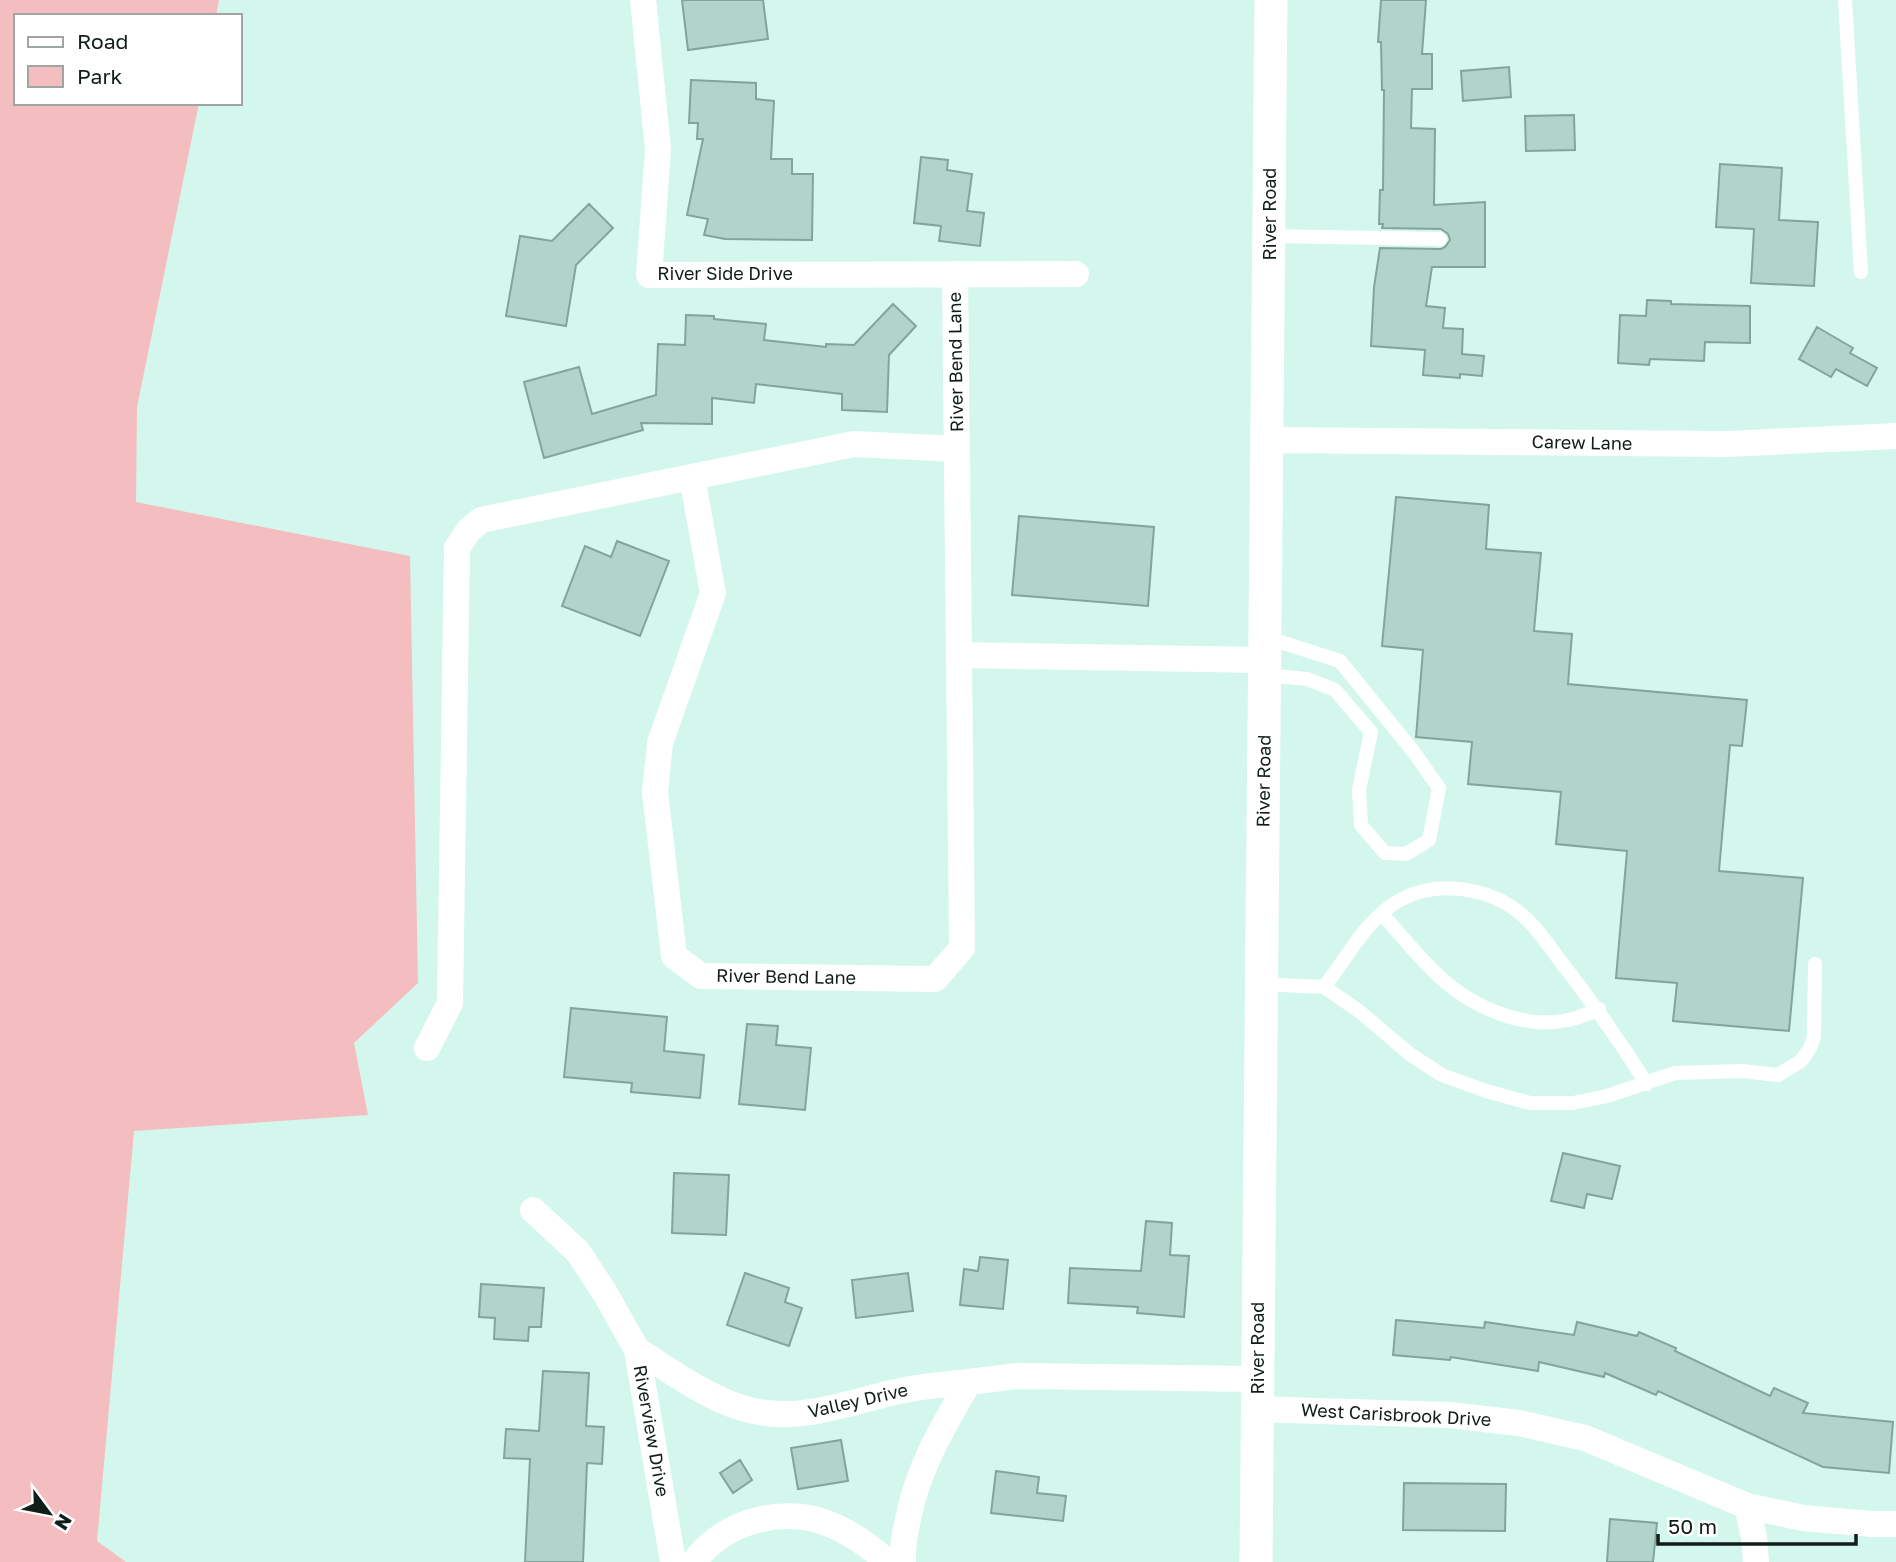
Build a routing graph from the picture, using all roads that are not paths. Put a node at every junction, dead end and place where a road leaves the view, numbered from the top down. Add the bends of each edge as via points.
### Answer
1 (643, 0) edge
2 (1271, 0) edge
3 (1845, 0) edge
4 (1270, 236) junction
5 (1440, 239) dead end
6 (1861, 272) dead end
7 (955, 274) junction
8 (1076, 274) dead end
9 (1896, 436) edge
10 (1268, 440) junction
11 (957, 449) junction
12 (692, 477) junction
13 (960, 654) junction
14 (1265, 657) junction
15 (1382, 914) junction
16 (1815, 964) dead end
17 (1261, 984) junction
18 (1324, 988) junction
19 (1598, 1009) junction
20 (428, 1048) dead end
21 (1647, 1084) junction
22 (533, 1210) dead end
23 (637, 1350) junction
24 (970, 1382) junction
25 (1258, 1394) junction
26 (1747, 1506) junction
27 (1896, 1524) edge
28 (673, 1562) edge
29 (694, 1562) edge
30 (888, 1562) edge
31 (903, 1562) edge
32 (1256, 1562) edge
33 (1756, 1562) edge

1 - 7 street, River Side Drive via 658,149 649,275
2 - 4 street, River Road
3 - 6 lane
4 - 5 lane
4 - 10 street, River Road
7 - 8 street, River Side Drive
7 - 11 street, River Bend Lane
9 - 10 street, Carew Lane via 1727,444
10 - 14 street, River Road
11 - 12 street, River Bend Lane via 854,444
11 - 13 street, River Bend Lane
12 - 13 street, River Bend Lane via 713,593 660,743 654,792 674,956 701,976 935,979 945,970 962,948
12 - 20 street, River Bend Lane via 481,520 457,548 450,1003
13 - 14 street
14 - 14 lane via 1335,690 1371,732 1359,790 1361,825 1385,853 1406,854 1429,840 1439,788 1340,661
14 - 17 street, River Road
15 - 18 lane
15 - 19 lane via 1435,974 1485,1010 1549,1024 1579,1019
15 - 19 lane via 1400,900 1426,890 1455,888 1487,895 1517,910
16 - 21 lane via 1814,1037 1791,1069 1778,1076 1675,1073
17 - 18 lane
17 - 25 street, River Road
18 - 21 lane via 1411,1055 1443,1075 1486,1091 1530,1103 1573,1103
19 - 21 lane
22 - 23 street, Riverview Drive via 578,1252
23 - 24 street, Valley Drive via 738,1407 767,1413 799,1415 915,1388
23 - 28 street, Riverview Drive
24 - 25 street, Valley Drive via 1018,1377
24 - 31 street via 922,1469 909,1510
25 - 26 street, West Carisbrook Drive via 1519,1423 1585,1438
25 - 32 street, River Road
26 - 27 street, West Carisbrook Drive via 1803,1518
26 - 33 street
29 - 30 street via 724,1533 746,1522 796,1516 832,1524

